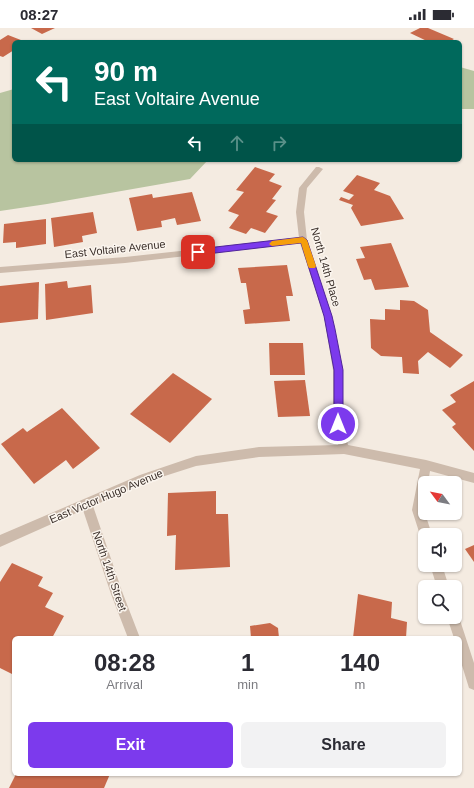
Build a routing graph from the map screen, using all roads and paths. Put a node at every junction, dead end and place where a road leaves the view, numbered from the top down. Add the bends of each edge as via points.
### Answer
1 (319, 169) dead end
2 (303, 240) junction
3 (0, 270) edge
4 (344, 449) junction
5 (426, 465) junction
6 (474, 478) edge
7 (86, 503) junction
8 (424, 528) edge
9 (0, 541) edge
10 (455, 624) edge
11 (133, 636) edge
12 (459, 636) edge
13 (462, 645) edge
14 (474, 683) edge

1 - 2 street, North 14th Place via 303,188 300,212
2 - 3 street, East Voltaire Avenue via 125,260
2 - 4 street, North 14th Place via 328,316 338,370 338,424
4 - 5 street, East Victor Hugo Avenue
4 - 7 street, East Victor Hugo Avenue via 259,452 196,461 144,478
5 - 6 street, East Victor Hugo Avenue
5 - 8 street via 418,510
7 - 9 street, East Victor Hugo Avenue
7 - 11 street, North 14th Street
10 - 12 street
13 - 14 street

